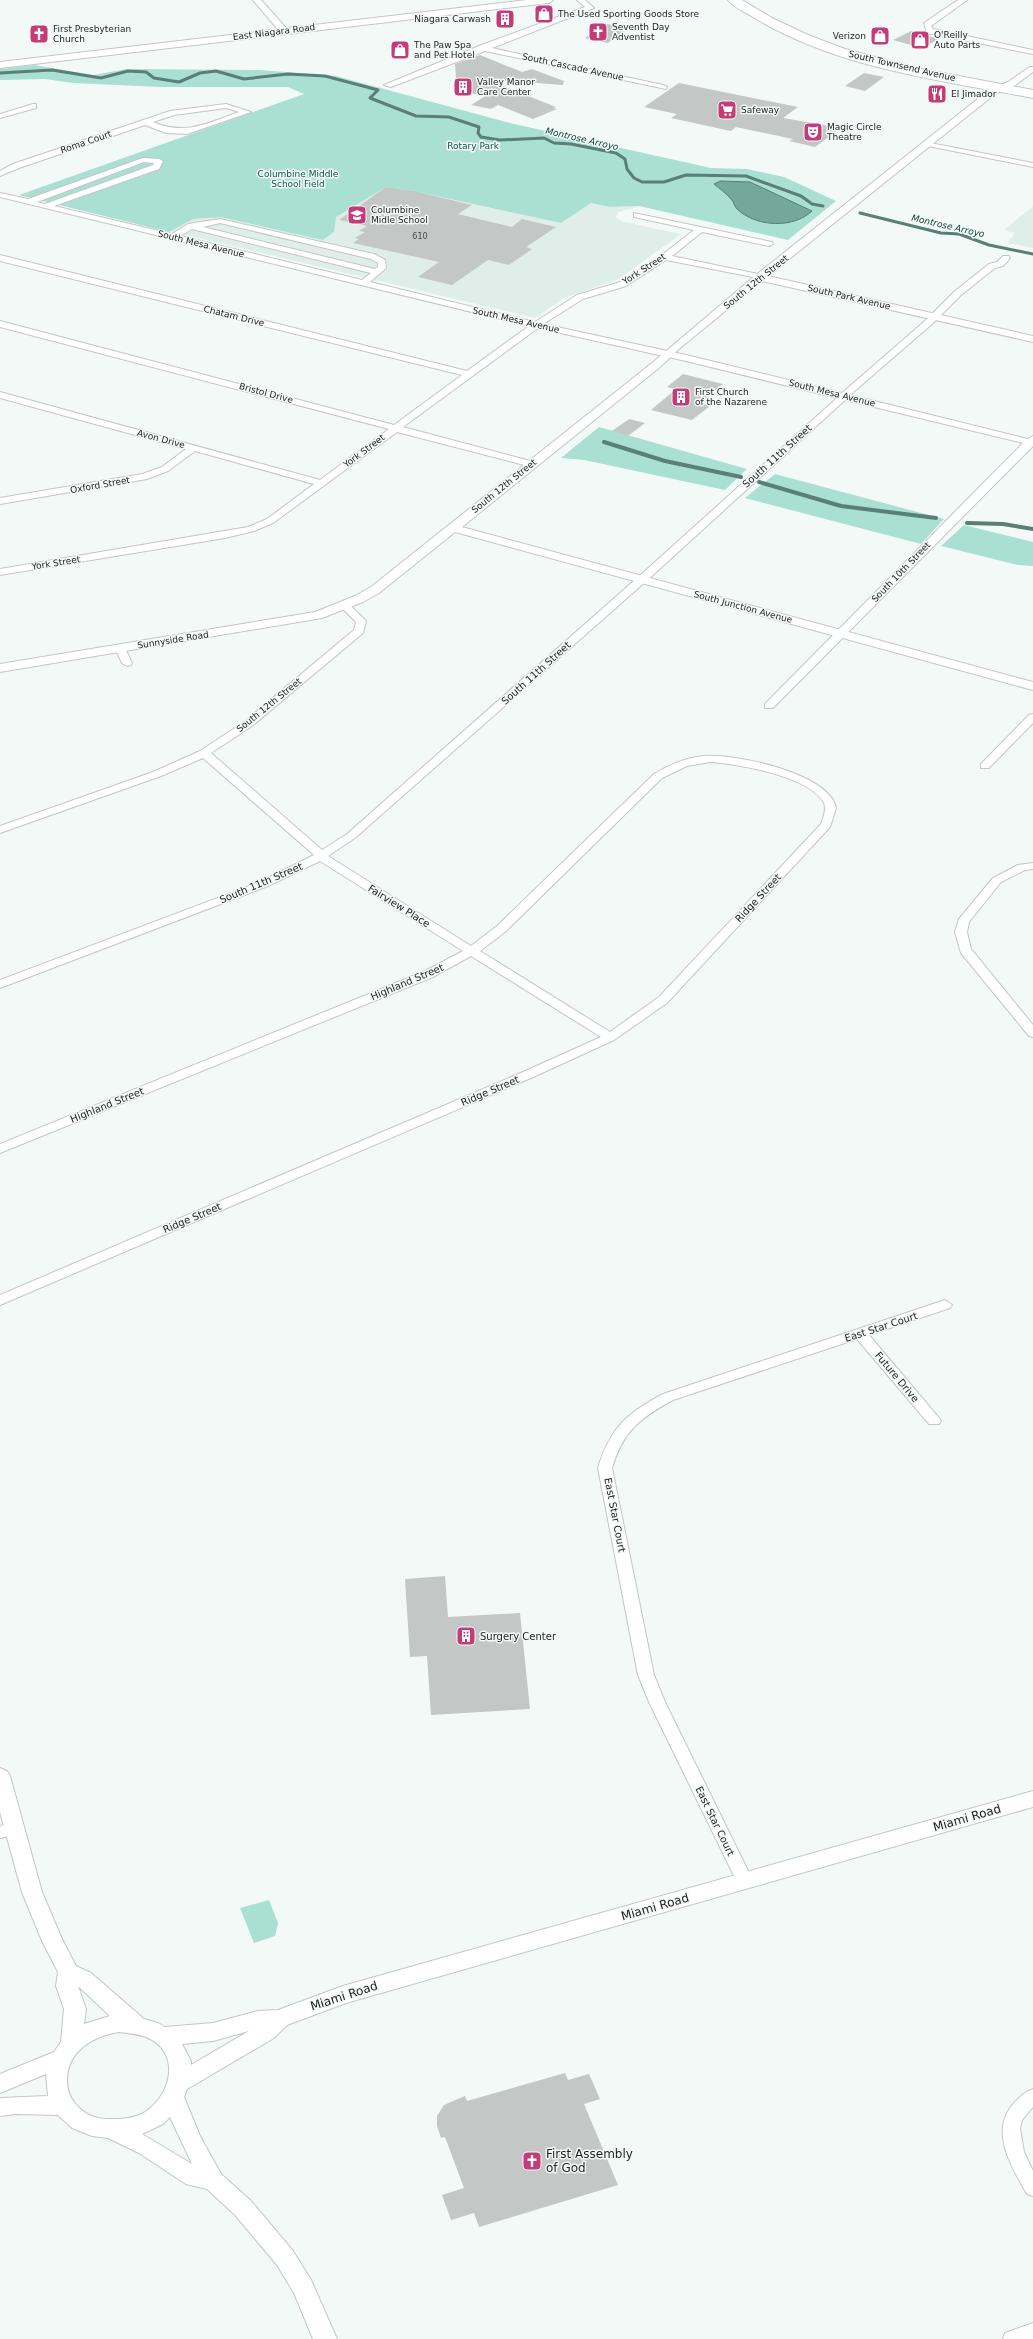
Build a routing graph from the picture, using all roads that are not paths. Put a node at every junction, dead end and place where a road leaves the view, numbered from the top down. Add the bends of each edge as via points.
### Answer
1 (257, 0) edge
2 (549, 0) edge
3 (581, 0) edge
4 (734, 0) edge
5 (752, 0) edge
6 (949, 0) edge
7 (961, 1) edge
8 (284, 31) junction
9 (482, 48) junction
10 (1033, 52) edge
11 (0, 65) edge
12 (1033, 69) edge
13 (388, 85) dead end
14 (1006, 86) junction
15 (663, 87) dead end
16 (1033, 88) edge
17 (1033, 94) edge
18 (32, 106) dead end
19 (0, 116) edge
20 (145, 122) junction
21 (928, 144) junction
22 (1033, 165) edge
23 (0, 174) edge
24 (0, 195) edge
25 (29, 202) junction
26 (46, 206) junction
27 (637, 215) dead end
28 (191, 226) junction
29 (700, 229) junction
30 (173, 237) junction
31 (769, 244) dead end
32 (665, 256) junction
33 (0, 258) edge
34 (1006, 258) dead end
35 (377, 272) junction
36 (760, 277) junction
37 (364, 283) junction
38 (934, 317) junction
39 (0, 324) edge
40 (536, 325) junction
41 (1033, 340) edge
42 (667, 354) junction
43 (467, 374) junction
44 (0, 395) edge
45 (844, 396) junction
46 (12, 398) junction
47 (0, 406) edge
48 (396, 428) junction
49 (1032, 441) edge
50 (193, 448) junction
51 (531, 464) junction
52 (322, 483) junction
53 (0, 501) edge
54 (453, 528) junction
55 (0, 572) edge
56 (641, 580) junction
57 (345, 606) junction
58 (841, 633) junction
59 (120, 648) junction
60 (127, 663) dead end
61 (0, 668) edge
62 (1033, 686) edge
63 (769, 706) dead end
64 (1033, 716) edge
65 (204, 754) junction
66 (985, 766) dead end
67 (765, 769) joint
68 (0, 830) edge
69 (321, 855) junction
70 (1033, 866) edge
71 (473, 950) junction
72 (0, 984) edge
73 (1033, 1033) edge
74 (610, 1037) junction
75 (0, 1149) edge
76 (0, 1300) edge
77 (945, 1305) dead end
78 (860, 1334) junction
79 (934, 1421) dead end
80 (0, 1776) edge
81 (1033, 1799) edge
82 (8, 1830) edge
83 (745, 1881) junction
84 (69, 1972) junction
85 (279, 2019) junction
86 (136, 2024) junction
87 (165, 2036) junction
88 (66, 2051) junction
89 (0, 2084) edge
90 (177, 2090) junction
91 (1033, 2097) edge
92 (62, 2106) junction
93 (0, 2107) edge
94 (112, 2130) junction
95 (213, 2181) junction
96 (1033, 2188) edge
97 (1033, 2332) edge
98 (325, 2339) edge
99 (1012, 2339) edge

1 - 8 street
2 - 8 street, East Niagara Road
3 - 9 street via 590,8
4 - 14 highway, South Townsend Avenue via 788,31 831,48 906,69
5 - 14 highway, South Townsend Avenue via 794,24 852,47
6 - 7 street
7 - 10 street via 927,25 930,31
8 - 11 street, East Niagara Road
9 - 13 street
9 - 15 street, South Cascade Avenue
12 - 14 street
14 - 16 highway, South Townsend Avenue
14 - 17 highway, South Townsend Avenue
14 - 21 street, South 12th Street via 992,92
18 - 19 street
20 - 20 street, Roma Court via 173,113 226,106 247,112 187,132 166,131
20 - 23 street, Roma Court via 16,166
21 - 22 street
21 - 36 street, South 12th Street
24 - 25 street, South Mesa Avenue
25 - 26 street, South Mesa Avenue
25 - 26 street via 143,160 159,161 156,167
26 - 30 street, South Mesa Avenue
27 - 29 street
28 - 30 street
28 - 35 street
28 - 35 street via 220,221 374,257 382,262 382,268
29 - 31 street
29 - 32 street, York Street
30 - 37 street, South Mesa Avenue
32 - 36 street, South Park Avenue
32 - 40 street, York Street via 623,284 580,297
33 - 43 street, Chatam Drive
34 - 38 street, South 11th Street via 1000,264 992,266
35 - 37 street
36 - 38 street, South Park Avenue
36 - 42 street, South 12th Street
37 - 40 street, South Mesa Avenue
38 - 41 street, South Park Avenue
38 - 45 street, South 11th Street
39 - 48 street, Bristol Drive
40 - 42 street, South Mesa Avenue
40 - 43 street, York Street
42 - 45 street, South Mesa Avenue
42 - 51 street, South 12th Street
43 - 48 street, York Street
44 - 46 street, Avon Drive
45 - 49 street, South Mesa Avenue
45 - 56 street, South 11th Street
46 - 47 street
46 - 50 street, Avon Drive
48 - 51 street, Bristol Drive
48 - 52 street, York Street
49 - 58 street, South 10th Street
50 - 52 street, Avon Drive
50 - 53 street, Oxford Street via 165,469 144,477
51 - 54 street, South 12th Street
52 - 55 street, York Street via 270,521 251,529
54 - 56 street, South Junction Avenue
54 - 57 street, South 12th Street via 375,590
56 - 58 street, South Junction Avenue
56 - 69 street, South 11th Street via 374,817 351,836
57 - 59 street, Sunnyside Road via 294,620
57 - 65 street, South 12th Street via 361,621 359,631 248,724
58 - 62 street, South Junction Avenue
58 - 63 street, South 10th Street
59 - 60 street
59 - 61 street, Sunnyside Road
64 - 66 street
65 - 68 street, South 12th Street via 157,774
65 - 69 street, Fairview Place
67 - 71 street, Highland Street via 711,759 674,766 658,776 501,929
67 - 74 street, Ridge Street via 819,789 830,803 830,816 826,825 663,1000
69 - 71 street, Fairview Place via 411,914
69 - 72 street, South 11th Street via 264,884
70 - 73 street via 1022,867 997,880 963,921 960,932 965,950
71 - 74 street, Fairview Place
71 - 75 street, Highland Street via 429,974
74 - 76 street, Ridge Street via 527,1075
77 - 78 street, East Star Court
78 - 79 street, Future Drive
78 - 83 street, East Star Court via 668,1397 642,1410 622,1428 610,1448 605,1468 646,1675
80 - 82 street
81 - 83 street, Miami Road
82 - 84 street via 42,1920
83 - 85 street, Miami Road via 343,1995
84 - 86 street via 84,1979
84 - 88 street via 67,1986 74,2009
85 - 87 street, Miami Road via 258,2020 213,2032
85 - 90 street, Miami Road via 266,2032
86 - 87 street via 152,2028
86 - 88 street via 119,2023 101,2027 85,2034
87 - 90 street via 178,2054 182,2065
88 - 89 street
88 - 92 street via 56,2074 56,2090
90 - 94 street via 159,2114 141,2125
90 - 95 street via 190,2139
91 - 96 street via 1022,2104 1012,2117 1010,2134 1013,2151
92 - 93 street
92 - 94 street via 75,2119 92,2127
94 - 95 street via 147,2146 194,2177
95 - 98 street via 243,2208 285,2258 303,2287
97 - 99 street

